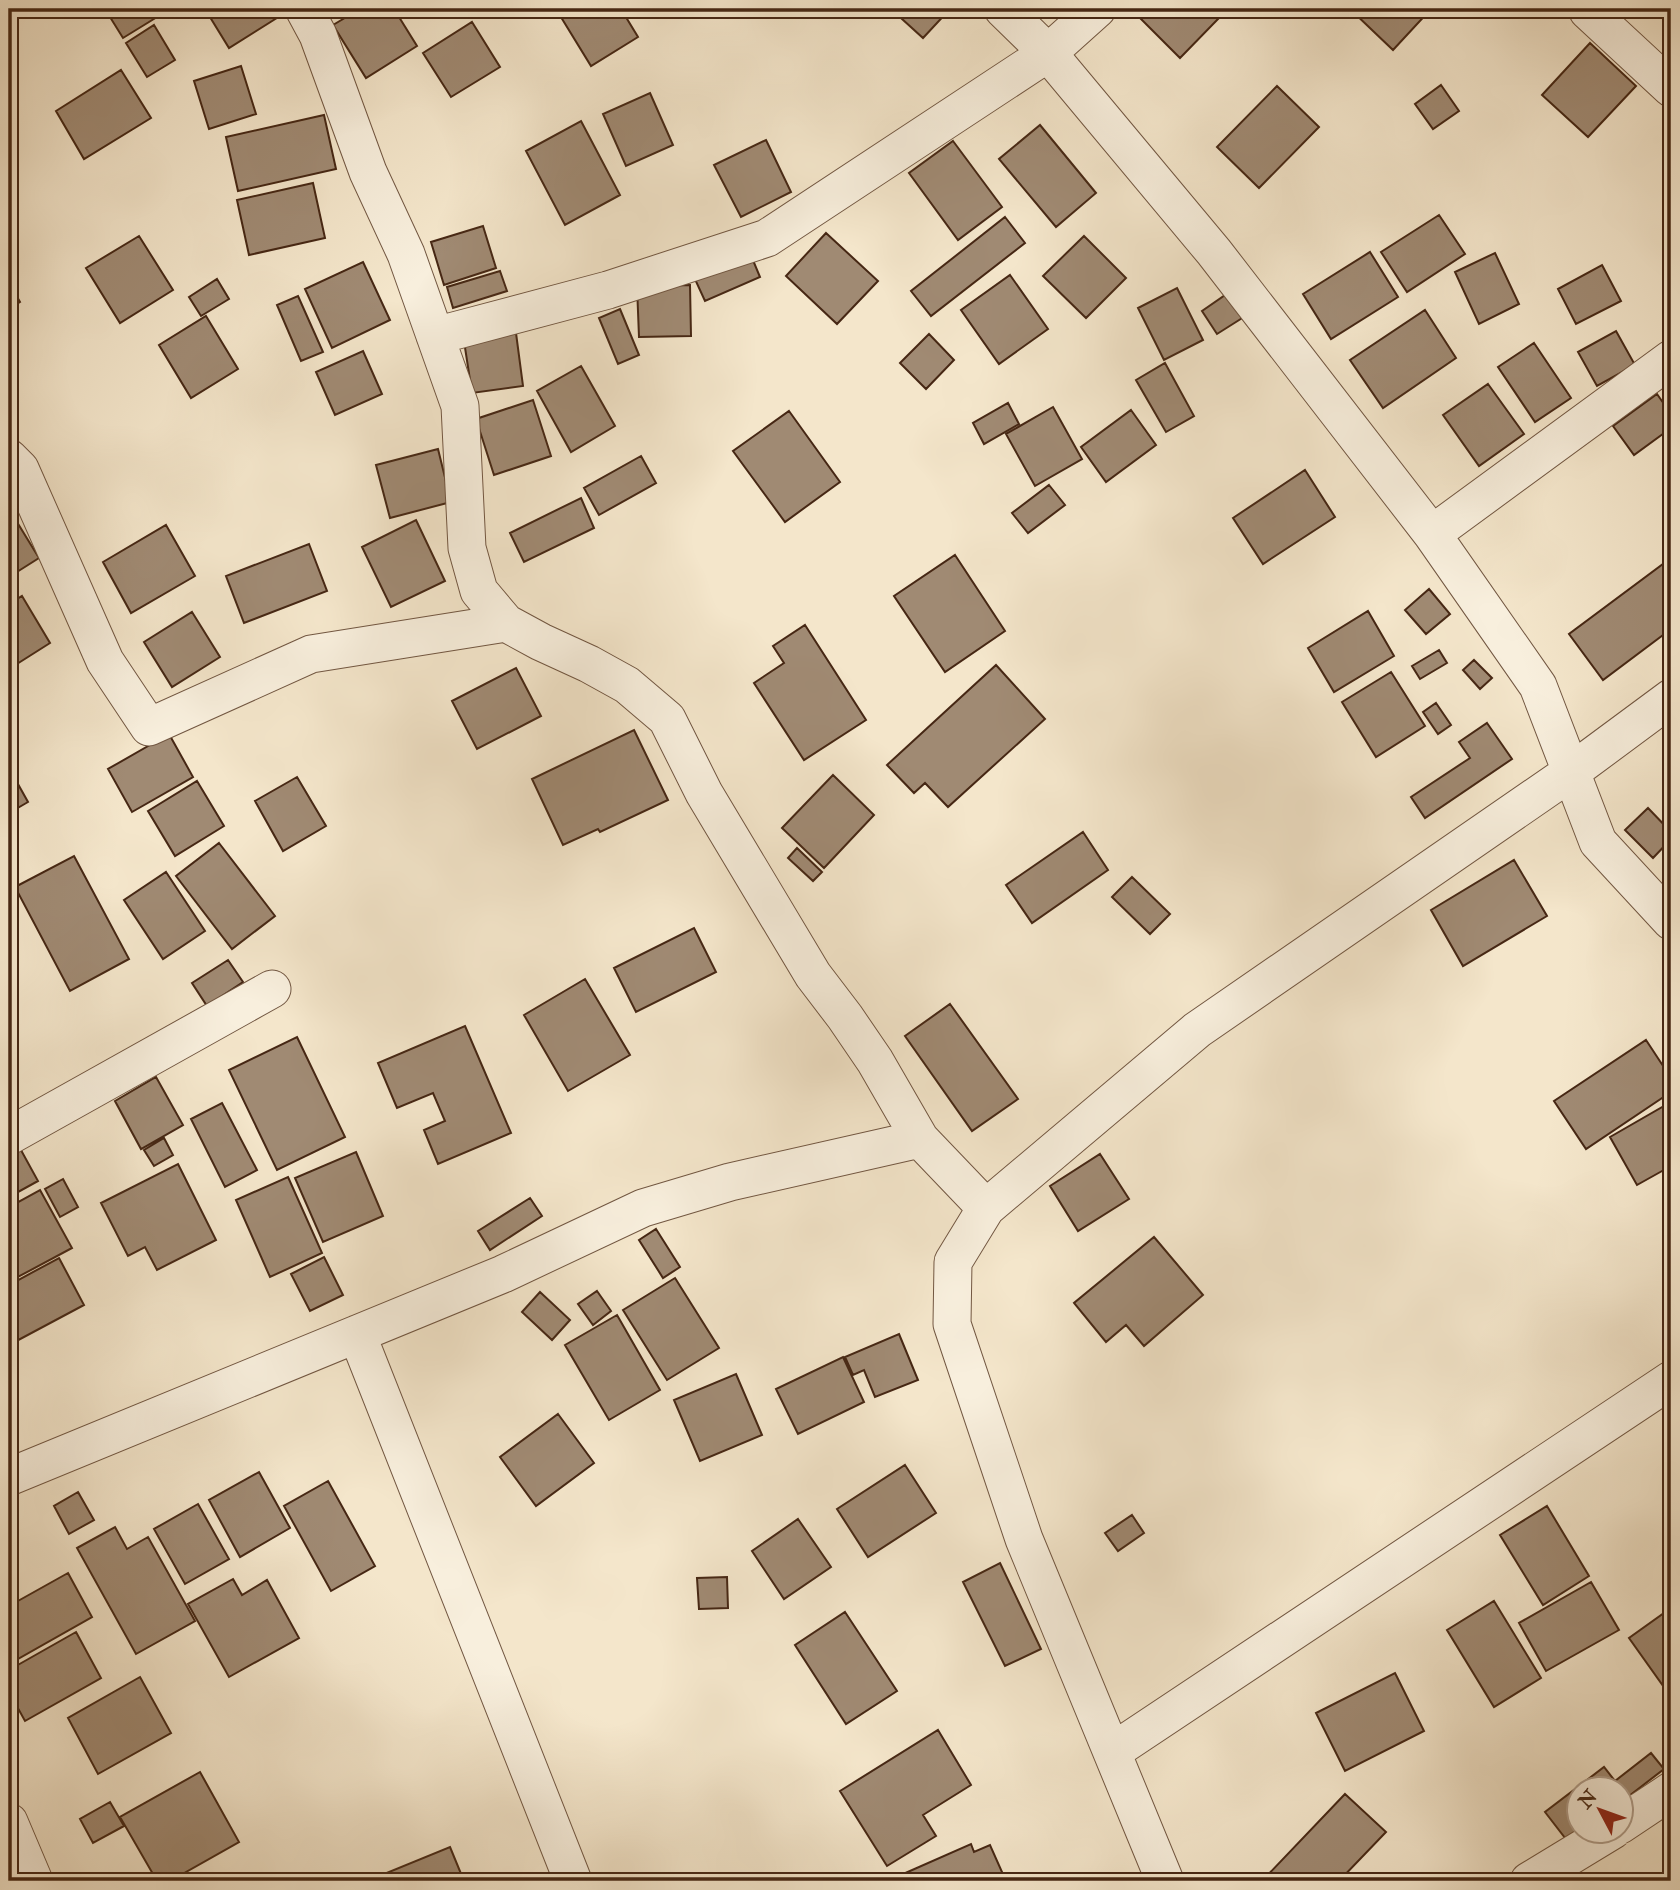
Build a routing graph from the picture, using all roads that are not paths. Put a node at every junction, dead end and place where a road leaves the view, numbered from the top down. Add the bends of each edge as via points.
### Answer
1 (1003, 9) edge
2 (1097, 9) edge
3 (1589, 9) edge
4 (307, 10) edge
5 (1048, 53) junction
6 (1671, 88) edge
7 (435, 336) junction
8 (1671, 359) edge
9 (9, 458) edge
10 (1432, 534) junction
11 (506, 624) junction
12 (1671, 698) edge
13 (1571, 772) junction
14 (1671, 921) edge
15 (272, 989) dead end
16 (9, 1136) edge
17 (920, 1139) junction
18 (986, 1208) junction
19 (357, 1335) junction
20 (1671, 1380) edge
21 (13, 1467) edge
22 (1112, 1752) junction
23 (1671, 1791) edge
24 (1634, 1816) edge
25 (9, 1822) edge
26 (1590, 1844) edge
27 (34, 1881) edge
28 (573, 1881) edge
29 (1165, 1881) edge
30 (1529, 1881) edge

1 - 5 street
2 - 5 street
3 - 6 street
4 - 7 street
5 - 7 street via 767,238 608,290
5 - 10 street via 1214,252
7 - 11 street via 460,407 467,548 479,591
8 - 10 street
9 - 11 street via 20,469 105,661 149,727 311,654
10 - 13 street via 1538,687
11 - 17 street via 627,685 667,719 704,793 813,975 876,1061
12 - 13 street
13 - 14 street via 1598,842
13 - 18 street via 1197,1030
15 - 16 street
17 - 18 street
17 - 19 street via 730,1182 643,1208 503,1274
18 - 22 street via 953,1262 952,1324 1024,1539
19 - 21 street
19 - 28 street
20 - 22 street
22 - 29 street
23 - 24 street
25 - 27 street
26 - 30 street

